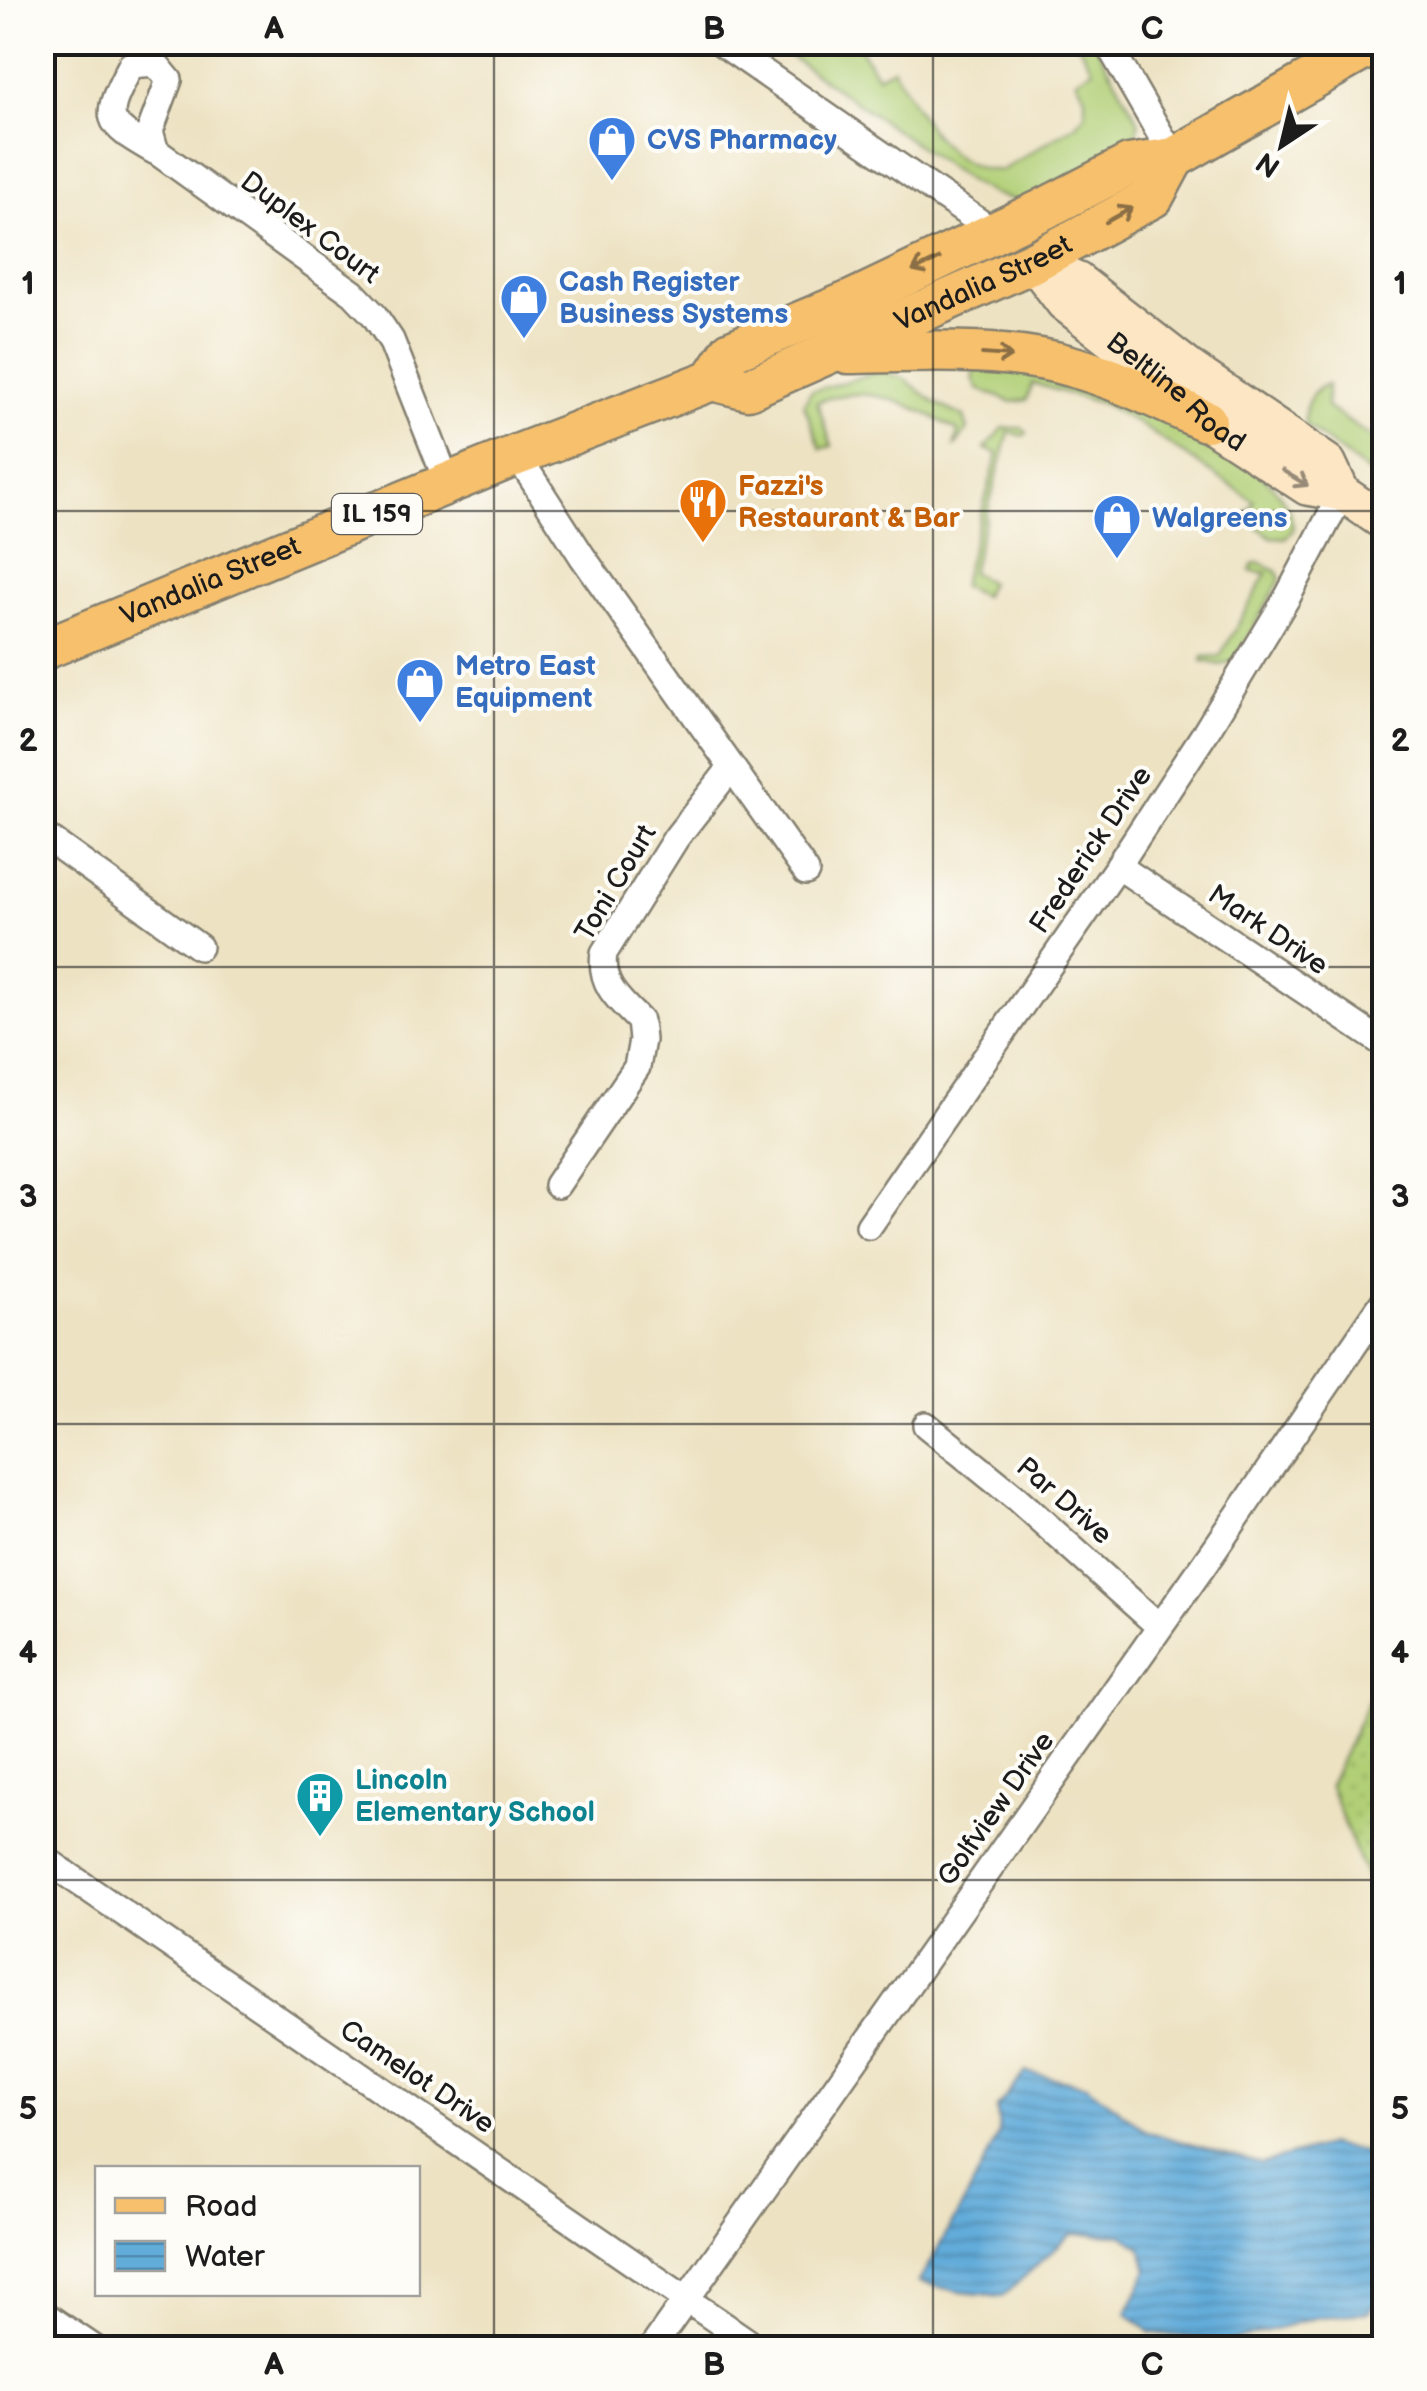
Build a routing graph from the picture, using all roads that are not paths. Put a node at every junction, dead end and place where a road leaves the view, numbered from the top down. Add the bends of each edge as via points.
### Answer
1 (720, 42) edge
2 (1107, 42) edge
3 (1377, 42) edge
4 (156, 152) dead end
5 (1174, 158) junction
6 (994, 232) junction
7 (1033, 262) junction
8 (829, 353) junction
9 (712, 380) junction
10 (1206, 421) junction
11 (517, 454) junction
12 (448, 484) junction
13 (1342, 493) junction
14 (1384, 522) edge
15 (42, 650) edge
16 (730, 769) junction
17 (42, 834) edge
18 (1118, 866) junction
19 (806, 872) dead end
20 (199, 947) dead end
21 (1384, 1044) edge
22 (557, 1185) dead end
23 (869, 1226) dead end
24 (1384, 1301) edge
25 (926, 1425) dead end
26 (1160, 1628) junction
27 (42, 1857) edge
28 (687, 2300) junction
29 (42, 2314) edge
30 (94, 2348) edge
31 (652, 2348) edge
32 (757, 2348) edge

1 - 6 street
2 - 5 street
3 - 5 main road, Vandalia Street / IL 159
4 - 12 street, Duplex Court via 374,315 392,340
5 - 6 main road, Vandalia Street / IL 159 via 1129,165
7 -> 5 main road, Vandalia Street / IL 159 via 1153,197
6 - 7 main road, Beltline Road
6 -> 9 main road, Vandalia Street / IL 159 via 731,352
7 - 8 main road, Vandalia Street / IL 159
7 - 10 main road, Beltline Road via 1064,303
7 - 13 main road, Beltline Road via 1078,281 1328,464
8 - 9 main road, Vandalia Street / IL 159 via 748,390
8 -> 10 main road via 965,353 1070,365
9 - 11 main road, Vandalia Street / IL 159
10 -> 13 main road, Beltline Road via 1307,487
11 - 12 main road, Vandalia Street / IL 159
11 - 16 street
12 - 15 main road, Vandalia Street / IL 159
13 - 14 main road, Beltline Road
13 - 18 street, Frederick Drive via 1288,596
16 - 19 street
16 - 22 street, Toni Court via 676,838 604,953 605,982 640,1021 640,1058
17 - 20 street
18 - 21 street, Mark Drive
18 - 23 street, Frederick Drive
24 - 26 street, Golfview Drive
25 - 26 street, Par Drive
26 - 28 street, Golfview Drive
27 - 28 street, Camelot Drive
28 - 31 street, Golfview Drive
28 - 32 street, Camelot Drive
29 - 30 street

